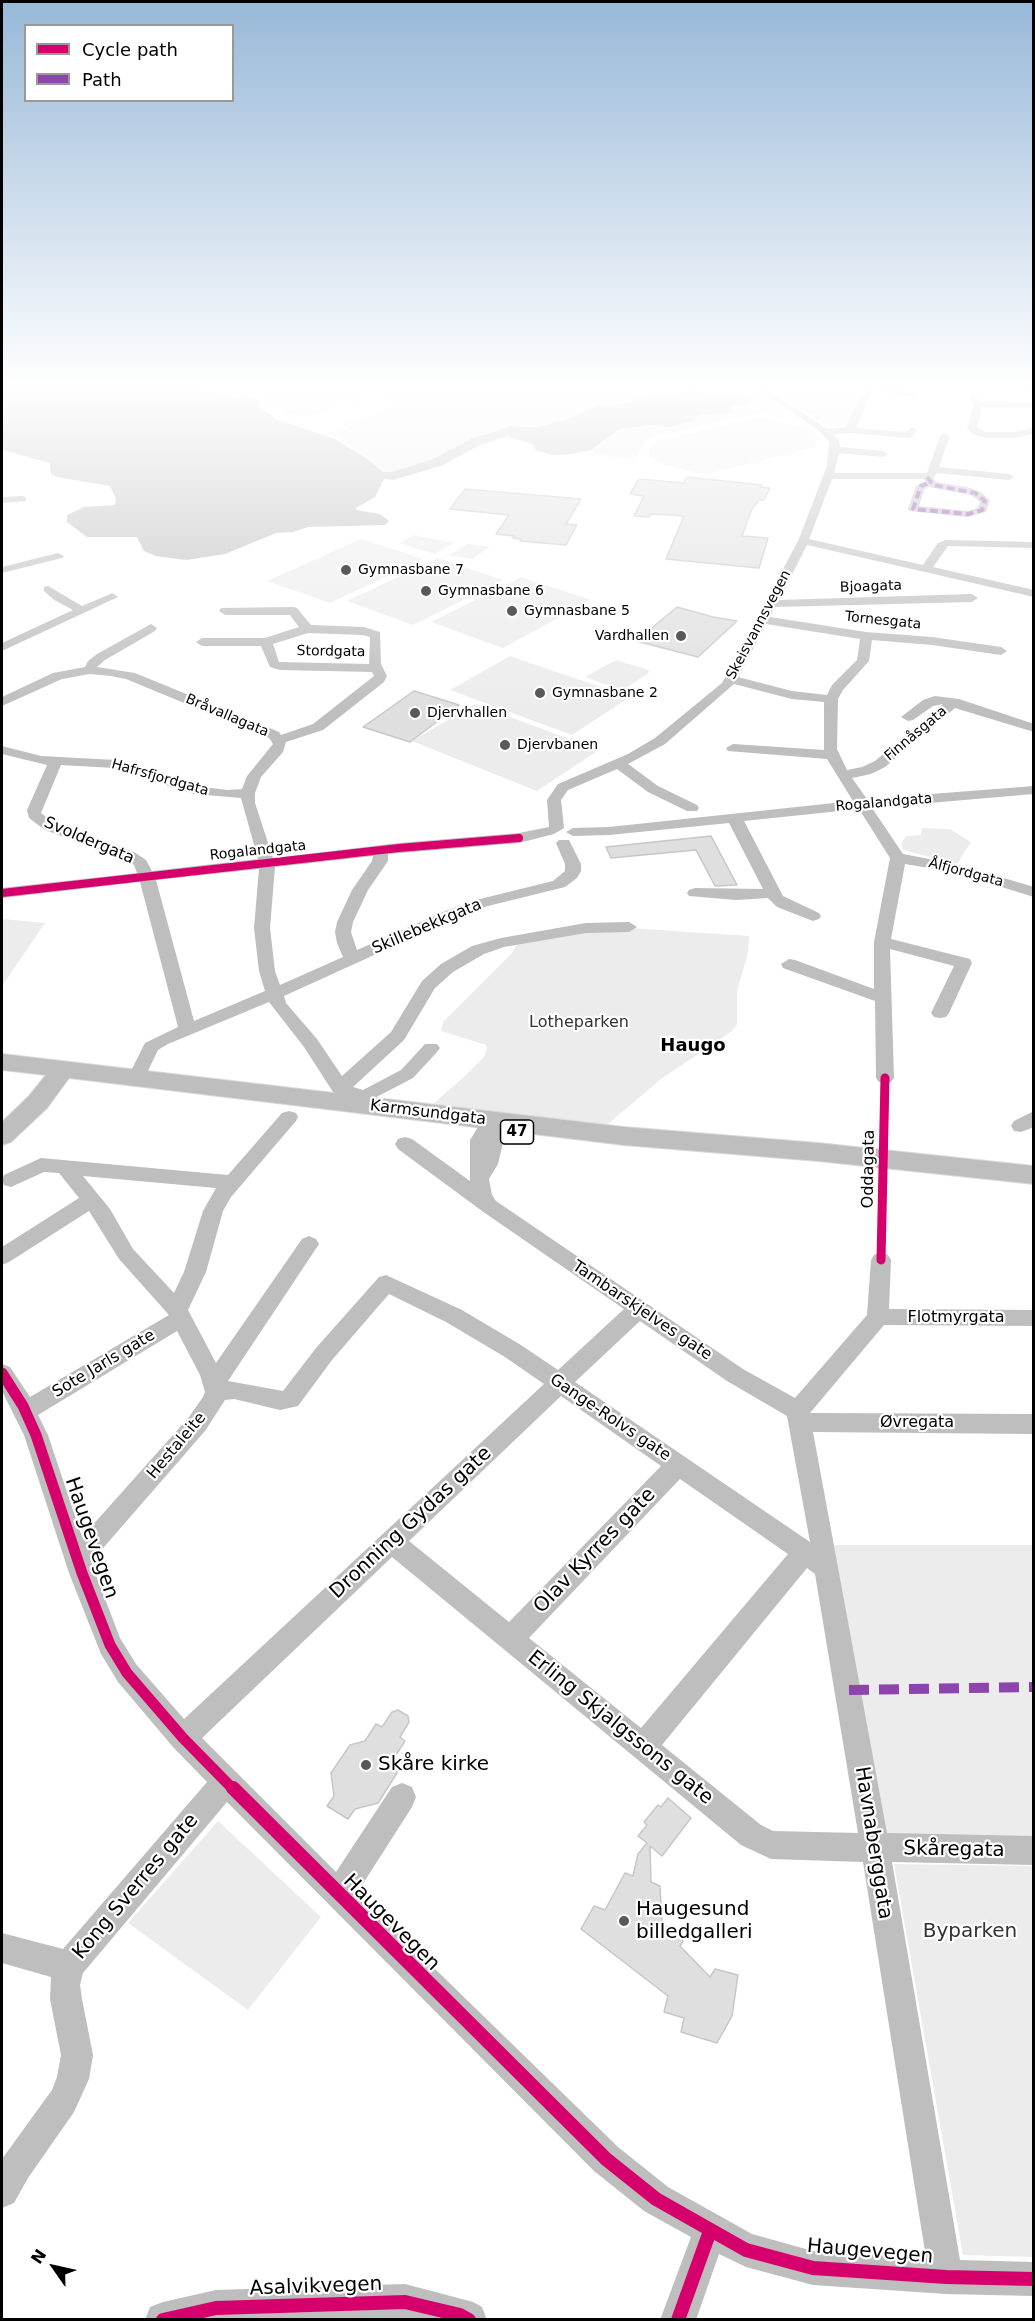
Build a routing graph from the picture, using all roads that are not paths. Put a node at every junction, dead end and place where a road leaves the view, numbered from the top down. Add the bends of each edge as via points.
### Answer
1 (819, 496) edge
2 (917, 496) edge
3 (979, 496) edge
4 (22, 499) dead end
5 (2, 500) edge
6 (800, 538) junction
7 (929, 542) dead end
8 (942, 544) junction
9 (1034, 545) edge
10 (873, 555) junction
11 (54, 556) dead end
12 (860, 562) dead end
13 (926, 569) junction
14 (2, 570) edge
15 (48, 589) dead end
16 (1034, 594) edge
17 (112, 597) dead end
18 (972, 598) dead end
19 (771, 604) junction
20 (81, 610) junction
21 (225, 611) dead end
22 (763, 620) junction
23 (151, 628) dead end
24 (307, 629) junction
25 (979, 631) dead end
26 (866, 636) junction
27 (202, 642) dead end
28 (266, 642) junction
29 (2, 647) edge
30 (975, 647) junction
31 (1002, 651) dead end
32 (376, 668) junction
33 (90, 670) junction
34 (731, 679) junction
35 (3, 699) edge
36 (831, 699) junction
37 (954, 702) junction
38 (908, 717) dead end
39 (1034, 728) edge
40 (279, 740) junction
41 (733, 748) dead end
42 (2, 750) edge
43 (831, 755) junction
44 (56, 761) junction
45 (618, 763) junction
46 (844, 775) junction
47 (1034, 790) edge
48 (248, 793) junction
49 (864, 804) junction
50 (692, 808) dead end
51 (734, 817) junction
52 (561, 835) junction
53 (381, 850) junction
54 (898, 858) junction
55 (267, 864) junction
56 (147, 877) junction
57 (2, 892) edge
58 (1034, 892) edge
59 (695, 893) dead end
60 (772, 893) junction
61 (813, 916) dead end
62 (629, 927) dead end
63 (882, 942) junction
64 (353, 958) junction
65 (789, 964) dead end
66 (274, 994) junction
67 (882, 998) junction
68 (940, 1013) dead end
69 (187, 1029) junction
70 (431, 1048) dead end
71 (2, 1062) edge
72 (2, 1071) edge
73 (60, 1073) junction
74 (137, 1077) junction
75 (885, 1078) dead end
76 (340, 1088) junction
77 (289, 1117) dead end
78 (491, 1126) junction
79 (2, 1136) edge
80 (405, 1144) dead end
81 (65, 1167) junction
82 (1034, 1175) edge
83 (11, 1180) dead end
84 (232, 1182) junction
85 (1034, 1182) edge
86 (92, 1200) junction
87 (489, 1206) junction
88 (309, 1244) dead end
89 (2, 1257) edge
90 (881, 1260) dead end
91 (639, 1308) junction
92 (179, 1314) junction
93 (878, 1317) junction
94 (1034, 1318) edge
95 (2, 1373) edge
96 (559, 1384) junction
97 (216, 1388) junction
98 (25, 1411) junction
99 (799, 1417) junction
100 (1034, 1424) edge
101 (678, 1465) junction
102 (391, 1541) junction
103 (78, 1559) junction
104 (815, 1559) junction
105 (511, 1638) junction
106 (183, 1738) junction
107 (642, 1748) junction
108 (226, 1781) junction
109 (402, 1797) dead end
110 (874, 1849) junction
111 (1034, 1851) edge
112 (338, 1895) junction
113 (2, 1948) edge
114 (69, 1966) junction
115 (2, 2191) edge
116 (710, 2231) junction
117 (946, 2277) junction
118 (1034, 2279) edge
119 (163, 2319) edge
120 (469, 2319) edge
121 (678, 2319) edge

1 - 6 street, Skeisvannsvegen
2 - 3 street via 913,509 968,514 982,510 985,501
4 - 5 street
6 - 10 street
6 - 19 street, Skeisvannsvegen
7 - 8 street
8 - 9 street
8 - 13 street
10 - 12 street
10 - 13 street
11 - 14 street
13 - 16 street
15 - 20 street
17 - 20 street
18 - 19 street, Bjoagata
19 - 22 street, Skeisvannsvegen
20 - 29 street
21 - 24 street, Stordgata via 293,611
22 - 26 street, Tornesgata
22 - 34 street, Skeisvannsvegen
23 - 33 street via 101,657
24 - 28 street, Stordgata
24 - 32 street, Stordgata via 372,632 376,635
25 - 30 street
26 - 30 street, Tornesgata
26 - 36 street via 863,661
27 - 28 street, Stordgata
28 - 32 street, Stordgata via 274,664 280,666
30 - 31 street, Tornesgata
32 - 40 street, Stordgata via 379,679 318,727
33 - 35 street via 50,678
33 - 40 street, Bråvallagata via 130,676 266,731
34 - 36 street via 792,695
34 - 45 street, Skeisvannsvegen via 674,731
36 - 43 street
37 - 38 street via 935,700
37 - 39 street
37 - 46 street, Finnåsgata via 880,764
40 - 48 street, Bråvallagata via 278,749 254,776
41 - 43 street
42 - 44 street, Hafrsfjordgata
43 - 46 street
44 - 48 street, Hafrsfjordgata via 105,762 194,790
44 - 56 street, Svoldergata via 34,810 37,819 136,858
45 - 50 street via 653,789
45 - 52 street, Skeisvannsvegen via 573,781 557,793 554,807
46 - 49 street
47 - 49 street, Rogalandgata
48 - 55 street
49 - 51 street, Rogalandgata
49 - 54 street
51 - 52 street, Rogalandgata
51 - 60 street
52 - 53 street, Rogalandgata
52 - 64 street, Skillebekkgata via 573,871 559,884 472,906
53 - 55 street, Rogalandgata
53 - 64 street, Skillebekkgata via 380,861 345,922 345,943
54 - 58 street, Ålfjordgata via 955,868
54 - 63 street
55 - 56 street, Rogalandgata
55 - 66 street via 262,928
56 - 57 street, Rogalandgata
56 - 69 street, Svoldergata
59 - 60 street
60 - 61 street via 783,904
62 - 76 street via 586,928 524,947 486,946 437,976 398,1036
63 - 67 street
63 - 68 street via 964,963
64 - 66 street, Skillebekkgata
65 - 67 street
66 - 69 street, Skillebekkgata
66 - 76 street
67 - 75 street
69 - 74 street, Skillebekkgata via 151,1047
70 - 76 street, Karmsundgata via 407,1074 364,1097
71 - 73 main road, Karmsundgata / 47
72 - 73 main road, Karmsundgata / 47
73 - 74 main road, Karmsundgata / 47
73 - 78 main road, Karmsundgata / 47
73 - 79 main road
74 - 78 main road, Karmsundgata / 47
77 - 84 street
78 - 82 main road, Karmsundgata / 47 via 818,1152
78 - 85 main road, Karmsundgata / 47 via 616,1144
78 - 87 street via 488,1164 479,1180
80 - 87 street, Tambarskjelves gate
81 - 83 street via 41,1165
81 - 84 street
81 - 86 street
84 - 92 street via 213,1211
86 - 89 street
86 - 92 street via 112,1226 126,1254
87 - 91 street, Tambarskjelves gate
88 - 97 street
90 - 93 street
91 - 96 street, Dronning Gydas gate
91 - 99 street, Tambarskjelves gate
92 - 97 street
92 - 98 street, Sote Jarls gate
93 - 94 street, Flotmyrgata
93 - 99 street
95 - 98 street, Haugevegen
96 - 97 street, Gange-Rolvs gate via 484,1334 386,1282 290,1400
96 - 101 street, Gange-Rolvs gate
96 - 102 street, Dronning Gydas gate
97 - 103 street, Hestaleite via 213,1401 197,1424
98 - 103 street, Haugevegen
99 - 100 street, Øvregata
99 - 104 street, Havnaberggata
101 - 104 street, Gange-Rolvs gate
101 - 105 street, Olav Kyrres gate
102 - 105 street, Erling Skjalgssons gate
102 - 106 street, Dronning Gydas gate
103 - 106 street, Haugevegen via 110,1645 127,1673
104 - 107 street
104 - 110 street, Havnaberggata
105 - 107 street, Erling Skjalgssons gate
106 - 108 street, Haugevegen
107 - 110 street, Erling Skjalgssons gate via 751,1835 771,1845
108 - 112 street, Haugevegen
108 - 114 street, Kong Sverres gate
109 - 112 street, Haugevegen
110 - 111 street, Skåregata
110 - 117 street, Havnaberggata
112 - 116 street, Haugevegen via 606,2159 656,2199
113 - 114 street, Kong Sverres gate
114 - 115 street via 66,1999 77,2055 73,2079 63,2101
116 - 117 street, Haugevegen via 746,2250 813,2268
116 - 121 street
117 - 118 street, Haugevegen
119 - 120 street, Asalvikvegen via 216,2308 405,2302

